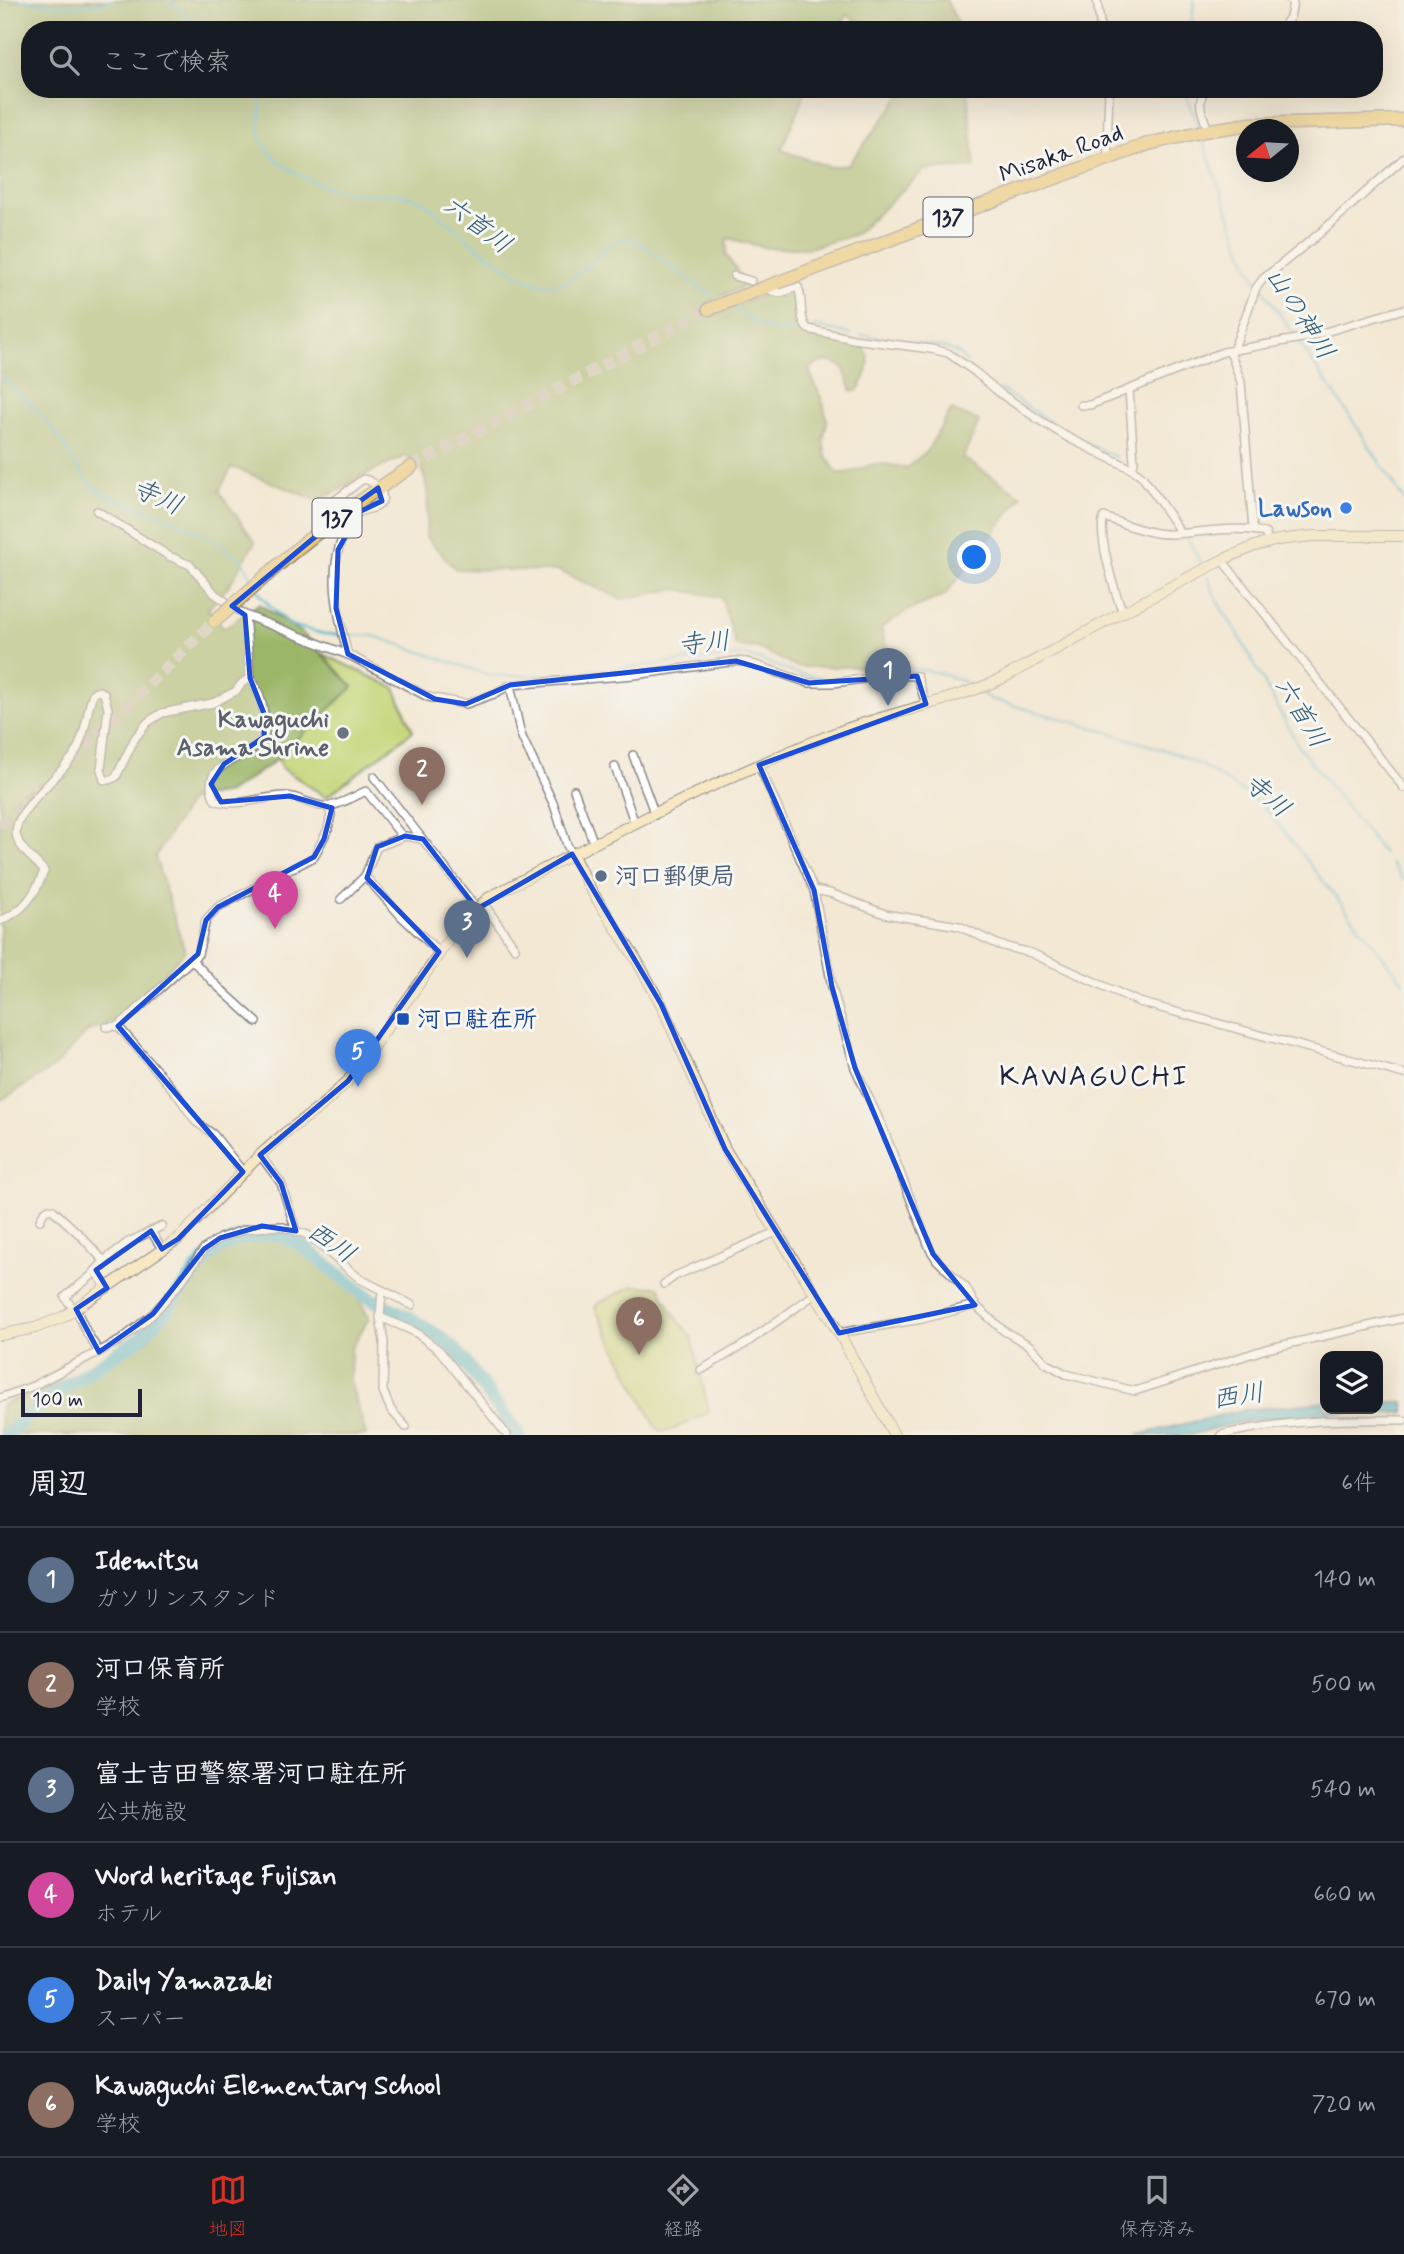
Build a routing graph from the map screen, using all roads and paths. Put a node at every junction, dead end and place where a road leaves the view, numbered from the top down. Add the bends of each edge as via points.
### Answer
1 (1097, 0) edge
2 (1290, 0) edge
3 (1100, 21) edge
4 (1287, 21) edge
5 (1109, 98) edge
6 (1200, 98) edge
7 (1404, 120) edge
8 (1206, 131) junction
9 (1109, 157) junction
10 (1404, 158) edge
11 (733, 276) dead end
12 (751, 282) dead end
13 (772, 291) dead end
14 (709, 309) tunnel mouth
15 (1404, 309) edge
16 (1231, 351) junction
17 (1129, 390) junction
18 (1081, 405) dead end
19 (411, 467) tunnel mouth
20 (1132, 469) junction
21 (378, 488) junction
22 (334, 501) dead end
23 (97, 511) dead end
24 (1253, 529) junction
25 (1179, 533) junction
26 (1404, 536) edge
27 (1267, 542) junction
28 (1222, 560) junction
29 (1123, 612) junction
30 (245, 615) junction
31 (215, 621) tunnel mouth
32 (348, 655) junction
33 (250, 678) junction
34 (510, 685) junction
35 (926, 704) junction
36 (633, 755) dead end
37 (759, 765) junction
38 (615, 767) dead end
39 (374, 777) dead end
40 (1404, 788) edge
41 (574, 790) dead end
42 (328, 807) junction
43 (655, 814) junction
44 (635, 824) junction
45 (402, 836) junction
46 (423, 839) junction
47 (594, 844) junction
48 (572, 854) junction
49 (365, 876) junction
50 (814, 890) junction
51 (341, 899) dead end
52 (480, 906) junction
53 (0, 921) edge
54 (515, 948) dead end
55 (439, 952) junction
56 (192, 960) junction
57 (257, 1022) dead end
58 (118, 1026) junction
59 (106, 1027) dead end
60 (1404, 1073) edge
61 (260, 1155) junction
62 (243, 1172) junction
63 (40, 1220) dead end
64 (162, 1226) dead end
65 (151, 1231) junction
66 (296, 1231) junction
67 (776, 1232) junction
68 (162, 1249) junction
69 (104, 1261) junction
70 (95, 1271) junction
71 (664, 1284) dead end
72 (78, 1287) junction
73 (107, 1288) junction
74 (382, 1294) junction
75 (815, 1294) junction
76 (89, 1300) junction
77 (412, 1305) dead end
78 (975, 1305) junction
79 (75, 1309) junction
80 (380, 1315) junction
81 (1404, 1318) edge
82 (839, 1333) junction
83 (0, 1335) edge
84 (99, 1352) junction
85 (701, 1370) dead end
86 (0, 1398) edge
87 (1404, 1420) edge
88 (406, 1427) dead end
89 (507, 1435) edge
90 (894, 1435) edge
91 (1221, 1435) edge

1 - 3 street
2 - 4 street
5 - 9 street
6 - 8 street
7 - 8 highway, Misaka Road / 137 via 1268,123
8 - 9 highway, Misaka Road / 137
9 - 14 highway, Misaka Road / 137
10 - 16 street via 1263,279
11 - 12 street
13 - 20 street via 798,288 808,329 948,353 1044,423
15 - 16 street via 1307,337
16 - 17 street
16 - 24 street via 1241,382
17 - 18 street
17 - 20 street
19 - 21 highway, 137
20 - 25 street
21 - 22 street via 363,479
21 - 31 highway, 137, bridge via 294,551
21 - 32 street via 382,501 359,512 338,550 336,608
23 - 30 street via 190,565 215,594
24 - 25 street
24 - 27 street via 1266,534
25 - 29 street via 1141,529 1104,517 1101,527
26 - 27 street
27 - 28 street
28 - 29 street
28 - 40 street
29 - 35 street via 1024,668 980,688
30 - 32 street
30 - 33 street
32 - 34 street via 435,699 466,704
33 - 42 street via 265,716 264,737 214,775 211,792 215,800 290,796
33 - 53 street via 213,704 162,713 148,722 116,777 108,780 101,769 108,709 104,693 93,693 75,753 29,806 16,829 21,846 44,871 22,909
34 - 35 street via 736,661 809,683 892,674 917,676
34 - 48 street via 520,735
35 - 37 street via 838,732
36 - 43 street
37 - 43 street
37 - 50 street
38 - 44 street
39 - 46 street
41 - 47 street
42 - 45 street via 366,791
42 - 56 street via 328,830 314,857 218,907 206,920 200,949
43 - 44 street
44 - 47 street
45 - 46 street
45 - 49 street via 377,847
46 - 52 street
47 - 48 street
48 - 52 street
48 - 67 street via 661,1004 725,1149
49 - 51 street
49 - 55 street
50 - 60 street via 886,914 959,926 1139,1002
50 - 78 street via 832,987 855,1068 933,1254 966,1288
52 - 54 street
52 - 55 street
55 - 61 street via 348,1081
56 - 57 street
56 - 58 street
58 - 59 street
58 - 62 street
61 - 62 street
61 - 66 street via 281,1183
62 - 68 street via 178,1240
63 - 69 street via 44,1212 53,1210
64 - 65 street
65 - 68 street
65 - 69 street
66 - 74 street
66 - 84 street via 262,1226 220,1238 204,1249 153,1314
67 - 71 street
67 - 75 street
68 - 73 street
69 - 70 street
70 - 72 street
70 - 73 street
72 - 76 street
72 - 79 street via 65,1297
73 - 76 street
74 - 77 street
74 - 80 street
75 - 82 street
75 - 85 street
76 - 79 street
78 - 81 street via 1066,1374 1135,1391 1266,1349
78 - 82 street
79 - 83 street via 35,1328
79 - 84 street
80 - 88 street via 383,1391
80 - 89 street via 434,1346
82 - 90 street
84 - 86 street
87 - 91 street via 1298,1422

